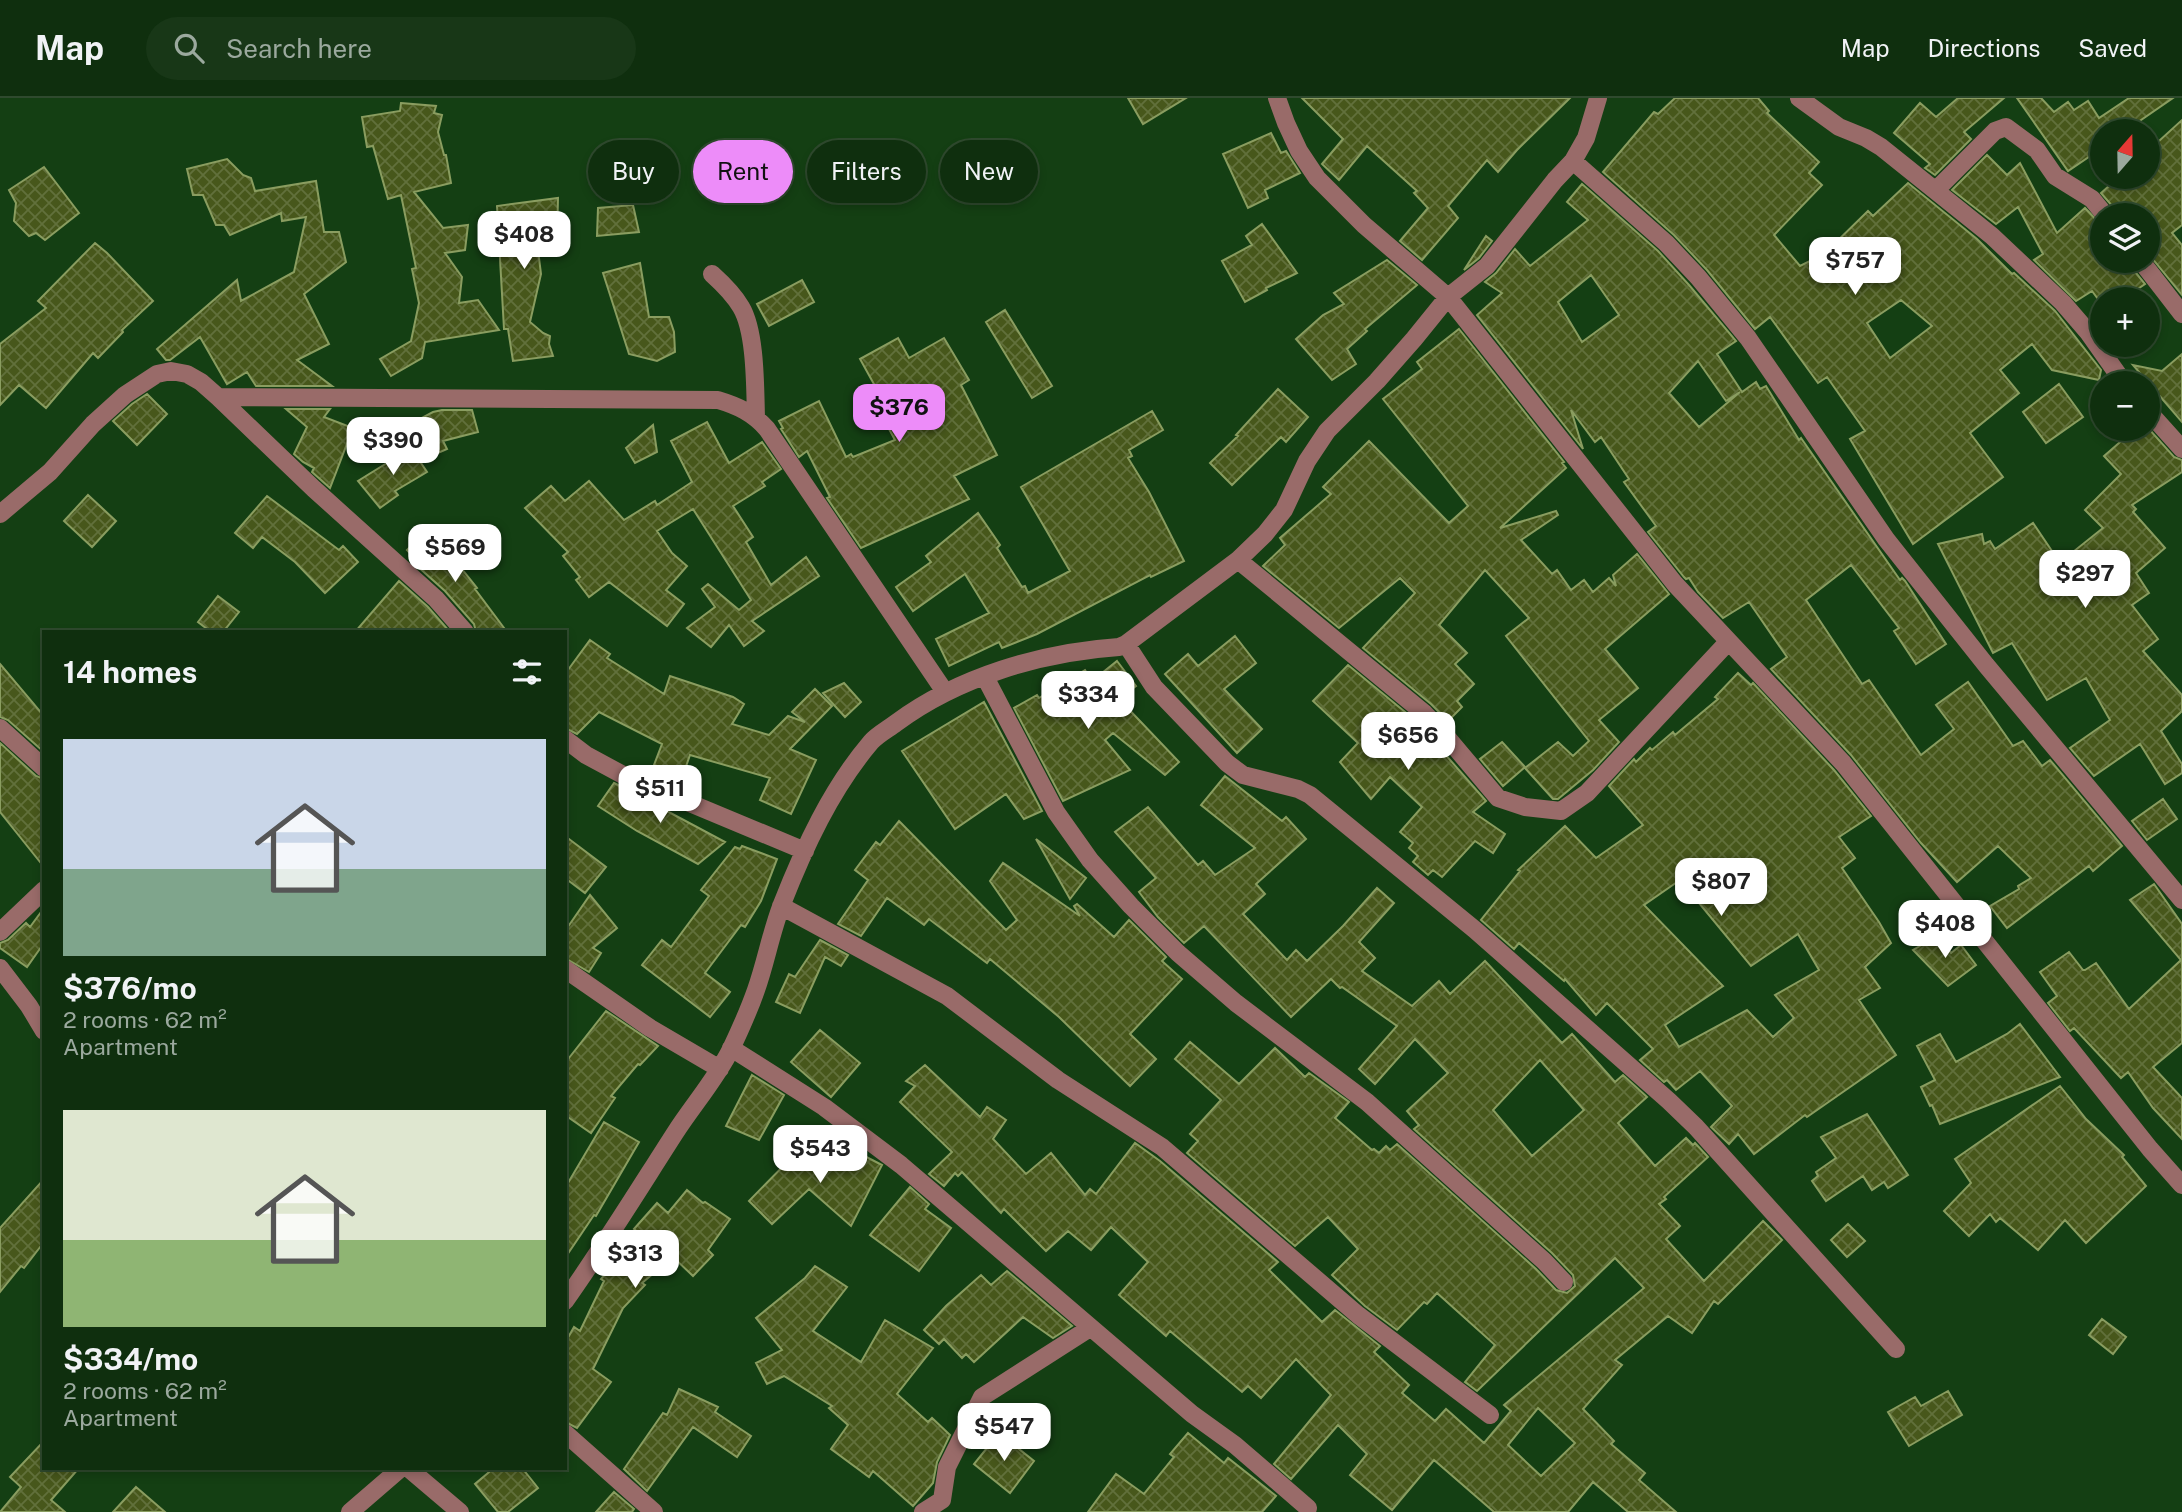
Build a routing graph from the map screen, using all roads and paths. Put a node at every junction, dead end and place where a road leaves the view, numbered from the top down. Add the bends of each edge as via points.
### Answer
1 (1278, 98) edge
2 (1598, 98) edge
3 (1799, 98) edge
4 (1573, 161) junction
5 (1936, 190) junction
6 (2095, 203) edge
7 (2150, 273) edge
8 (712, 274) dead end
9 (1448, 297) junction
10 (2182, 314) edge
11 (2116, 371) edge
12 (219, 397) junction
13 (756, 417) junction
14 (2160, 424) edge
15 (2182, 449) edge
16 (0, 514) edge
17 (1238, 560) junction
18 (463, 630) edge
19 (1728, 642) junction
20 (1126, 644) junction
21 (985, 677) junction
22 (945, 692) junction
23 (0, 728) edge
24 (567, 741) edge
25 (42, 766) edge
26 (805, 851) junction
27 (42, 892) edge
28 (2182, 900) edge
29 (781, 906) junction
30 (0, 932) edge
31 (0, 968) edge
32 (567, 969) edge
33 (42, 1028) edge
34 (731, 1048) junction
35 (720, 1069) junction
36 (2182, 1185) edge
37 (1564, 1282) dead end
38 (567, 1298) edge
39 (1090, 1328) junction
40 (1896, 1349) dead end
41 (1490, 1415) dead end
42 (567, 1435) edge
43 (399, 1470) edge
44 (410, 1470) edge
45 (1308, 1508) dead end
46 (350, 1512) edge
47 (460, 1512) edge
48 (654, 1512) edge
49 (923, 1512) edge

1 - 9 street via 1299,150 1317,178
2 - 4 street via 1586,138
3 - 5 street via 1839,127 1881,146
4 - 9 street via 1487,266
4 - 28 street via 1698,277 1748,338 1886,539
5 - 6 street via 1995,131 2007,127 2037,150 2055,176
5 - 11 street via 2063,303
7 - 10 street
8 - 13 street via 742,309 750,337
9 - 17 street via 1415,339 1327,431 1284,510
9 - 19 street via 1666,573
12 - 13 street via 718,400
12 - 16 street via 187,374 157,374 125,395 50,472
12 - 18 street via 436,599
13 - 22 street
14 - 15 street
17 - 19 street via 1424,713 1498,798 1525,807 1561,811 1587,793
17 - 20 street
19 - 36 street via 1843,764
20 - 21 street via 1023,663
20 - 40 street via 1154,687 1227,763 1243,775 1310,795 1474,929 1669,1101
21 - 22 street
21 - 37 street via 1056,812 1131,906 1237,1003 1367,1102
22 - 26 street via 873,740 848,772
23 - 25 street
24 - 26 street via 625,776
26 - 29 street
27 - 30 street
29 - 34 street via 756,990
29 - 41 street via 947,996 1058,1080 1162,1147 1358,1315
31 - 33 street
32 - 35 street via 650,1028
34 - 35 street
34 - 39 street via 824,1107 901,1165
35 - 38 street
39 - 45 street
39 - 49 street via 982,1397 947,1466 942,1500
42 - 48 street
43 - 46 street
44 - 47 street

